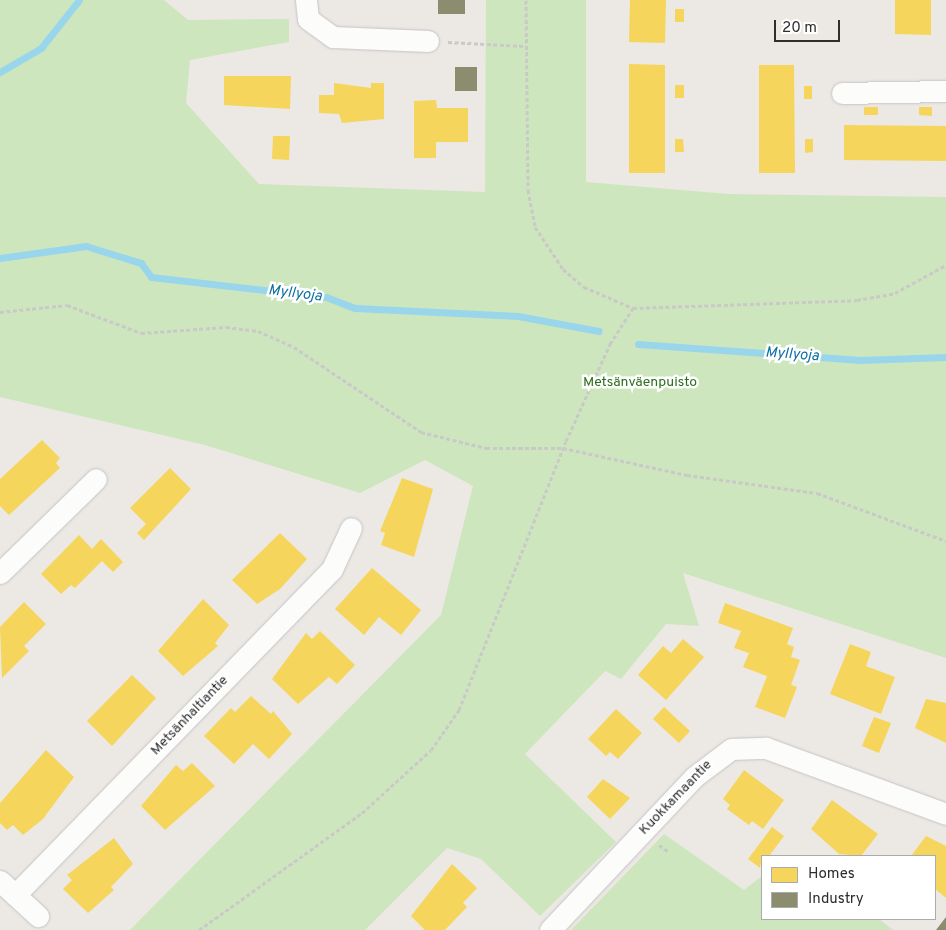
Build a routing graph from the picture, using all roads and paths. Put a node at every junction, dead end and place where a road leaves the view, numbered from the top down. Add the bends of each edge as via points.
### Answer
1 (306, 0) edge
2 (526, 0) edge
3 (428, 41) joint
4 (525, 46) junction
5 (946, 91) edge
6 (842, 93) dead end
7 (946, 265) edge
8 (634, 308) junction
9 (0, 312) edge
10 (563, 448) junction
11 (96, 478) dead end
12 (351, 528) dead end
13 (946, 541) edge
14 (0, 573) edge
15 (946, 814) edge
16 (7, 888) edge
17 (38, 916) dead end
18 (199, 930) edge
19 (550, 930) edge

1 - 3 street via 308,19 333,37
2 - 4 path
3 - 4 path
4 - 8 path via 529,196 535,227 563,269 584,288
5 - 6 street
7 - 8 path via 895,293 857,300
8 - 10 path via 610,344
9 - 10 path via 67,305 141,333 226,327 258,331 294,347 421,432 486,448
10 - 13 path via 687,475 817,493
10 - 18 path via 459,710 431,750 362,814
11 - 14 street
12 - 16 street, Metsänhaltiantie via 332,569
15 - 19 street, Kuokkamaantie via 766,748 731,749 694,777
16 - 17 street

